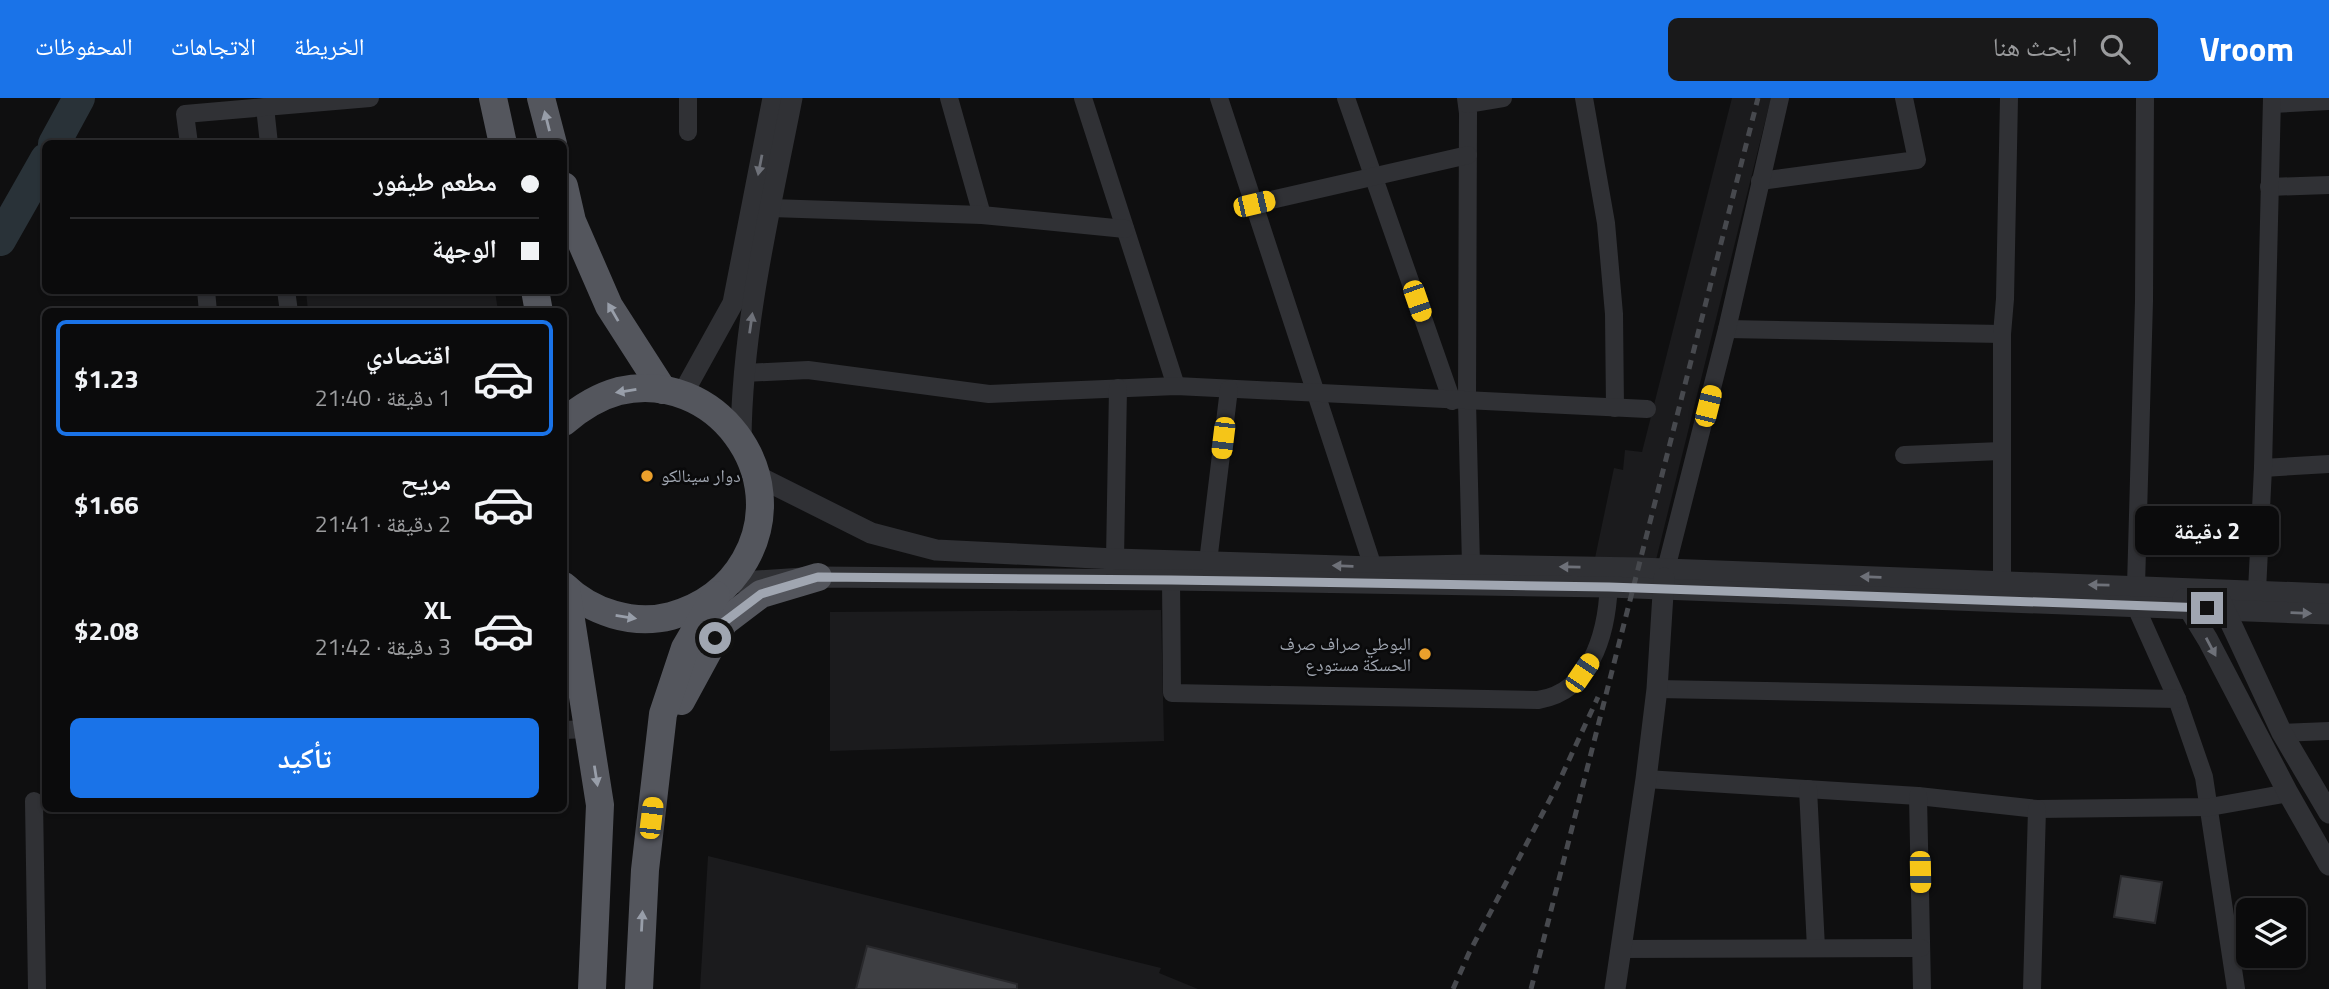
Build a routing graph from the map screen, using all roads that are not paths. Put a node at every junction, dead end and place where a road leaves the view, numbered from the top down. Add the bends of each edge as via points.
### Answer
1 (370, 98) edge
2 (493, 98) edge
3 (541, 98) edge
4 (688, 98) edge
5 (773, 98) edge
6 (792, 98) edge
7 (949, 98) edge
8 (1083, 98) edge
9 (1219, 98) edge
10 (1346, 98) edge
11 (1503, 98) edge
12 (1584, 98) edge
13 (1780, 98) edge
14 (1904, 98) edge
15 (2009, 98) edge
16 (2145, 98) edge
17 (1467, 101) edge
18 (2272, 101) edge
19 (2329, 101) edge
20 (265, 107) junction
21 (688, 132) dead end
22 (189, 140) edge
23 (269, 140) edge
24 (502, 140) edge
25 (552, 140) edge
26 (1468, 155) junction
27 (1374, 177) junction
28 (1760, 181) junction
29 (2329, 185) edge
30 (2269, 187) junction
31 (567, 199) edge
32 (1254, 204) junction
33 (771, 208) junction
34 (982, 215) junction
35 (1125, 229) junction
36 (1727, 329) junction
37 (2002, 334) junction
38 (744, 373) junction
39 (1176, 386) junction
40 (1118, 388) junction
41 (1229, 389) junction
42 (672, 392) junction
43 (1316, 394) junction
44 (1460, 401) junction
45 (1615, 408) junction
46 (1647, 409) dead end
47 (567, 419) edge
48 (741, 440) junction
49 (2001, 452) junction
50 (1904, 455) dead end
51 (2329, 464) edge
52 (2263, 468) junction
53 (757, 476) junction
54 (1115, 559) junction
55 (1208, 562) junction
56 (1471, 565) junction
57 (1373, 567) junction
58 (818, 577) junction
59 (1609, 578) junction
60 (1664, 579) junction
61 (1171, 580) junction
62 (2002, 582) junction
63 (723, 588) junction
64 (2176, 588) junction
65 (567, 589) edge
66 (2216, 590) junction
67 (2257, 591) junction
68 (2329, 594) edge
69 (2135, 596) junction
70 (2189, 608) junction
71 (2225, 610) junction
72 (567, 613) edge
73 (2329, 614) edge
74 (1657, 689) junction
75 (2177, 699) junction
76 (576, 729) edge
77 (2329, 731) edge
78 (2282, 733) junction
79 (1646, 779) junction
80 (1808, 789) junction
81 (2288, 793) junction
82 (1918, 796) junction
83 (34, 801) dead end
84 (2210, 807) junction
85 (2037, 809) junction
86 (2329, 813) edge
87 (2329, 865) edge
88 (645, 870) junction
89 (1816, 948) junction
90 (1922, 948) junction
91 (1620, 949) junction
92 (37, 989) edge
93 (592, 989) edge
94 (639, 989) edge
95 (1615, 989) edge
96 (1922, 989) edge
97 (2032, 989) edge
98 (2236, 989) edge

1 - 20 street
2 - 24 highway
25 -> 3 highway
4 - 21 street
5 -> 42 street via 733,303
6 - 33 street
7 - 34 street
8 - 35 street
9 - 32 street
10 - 27 street
11 - 17 street
12 - 45 street via 1606,223 1614,314
13 - 28 street
14 - 28 street via 1917,160
15 - 37 street
16 - 69 street
17 - 26 street
18 - 19 street
18 - 30 street
20 - 22 street via 186,114
20 - 23 street
26 - 27 street
26 - 44 street
27 - 32 street
27 - 44 street
28 - 36 street
29 - 30 street
30 - 52 street
42 -> 31 highway via 609,306
32 - 43 street
33 - 34 street
38 -> 33 street
34 - 35 street
35 - 39 street
36 - 37 street
36 - 60 street
37 - 49 street
38 - 40 street via 808,370 989,394
38 - 48 street
39 - 40 street
39 - 41 street
40 - 54 street
41 - 43 street
41 - 55 street
42 -> 47 highway via 619,391 579,408
42 - 48 highway via 715,412
43 - 44 street
43 - 57 street
44 - 45 street
44 - 56 street
45 - 46 street
48 - 53 highway
49 - 50 street
49 - 62 street
51 - 52 street
52 - 67 street
53 - 54 street via 871,533 936,550
53 - 63 highway via 760,505 756,533 745,560
54 - 55 street
57 -> 55 street
56 - 57 street
59 -> 56 street
58 - 61 street
58 - 63 street
58 - 88 highway via 761,594 724,622 677,708
59 - 60 street
59 - 61 street
59 - 61 street via 1606,625 1592,658 1575,682 1558,695 1524,699 1172,693
62 -> 60 street
60 - 69 street
60 - 74 street
69 -> 62 street
65 -> 63 highway via 604,611 649,619 685,612
63 - 88 highway via 685,648 663,714
64 - 66 street
64 - 69 street
64 - 70 street
66 - 67 street
66 - 71 street
67 - 68 street
69 - 70 street
69 - 75 street
70 - 71 street
70 -> 81 street
71 -> 73 street
71 - 78 street
72 - 76 highway
74 - 75 street
74 - 79 street
75 - 84 street
76 -> 93 highway via 600,805
77 - 78 street
78 - 86 street
79 - 80 street
79 - 91 street
80 - 82 street
80 - 89 street
81 - 84 street
81 - 87 street
82 - 85 street
82 - 90 street
83 - 92 street
84 - 85 street
84 - 98 street
85 - 97 street
94 -> 88 highway
89 - 90 street
89 - 91 street
90 - 96 street
91 - 95 street

